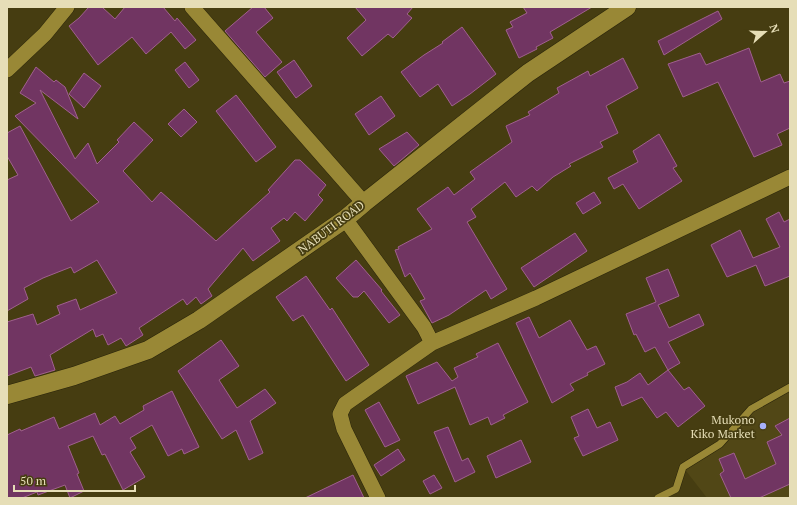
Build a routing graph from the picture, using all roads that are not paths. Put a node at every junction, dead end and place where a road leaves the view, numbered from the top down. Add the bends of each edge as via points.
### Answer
1 (67, 7) edge
2 (192, 7) edge
3 (627, 7) edge
4 (7, 70) edge
5 (790, 177) edge
6 (364, 203) junction
7 (345, 220) junction
8 (432, 343) junction
9 (790, 387) edge
10 (7, 395) edge
11 (378, 498) edge
12 (658, 498) edge

1 - 4 street via 45,34
2 - 6 street
3 - 6 street, NABUTI ROAD via 528,73
5 - 8 street via 536,298
6 - 7 street, NABUTI ROAD
7 - 8 street via 424,327
7 - 10 street, NABUTI ROAD via 199,320 148,350 74,376
8 - 11 street via 345,404 340,414 344,429
9 - 12 lane via 751,409 720,444 683,467 676,489

